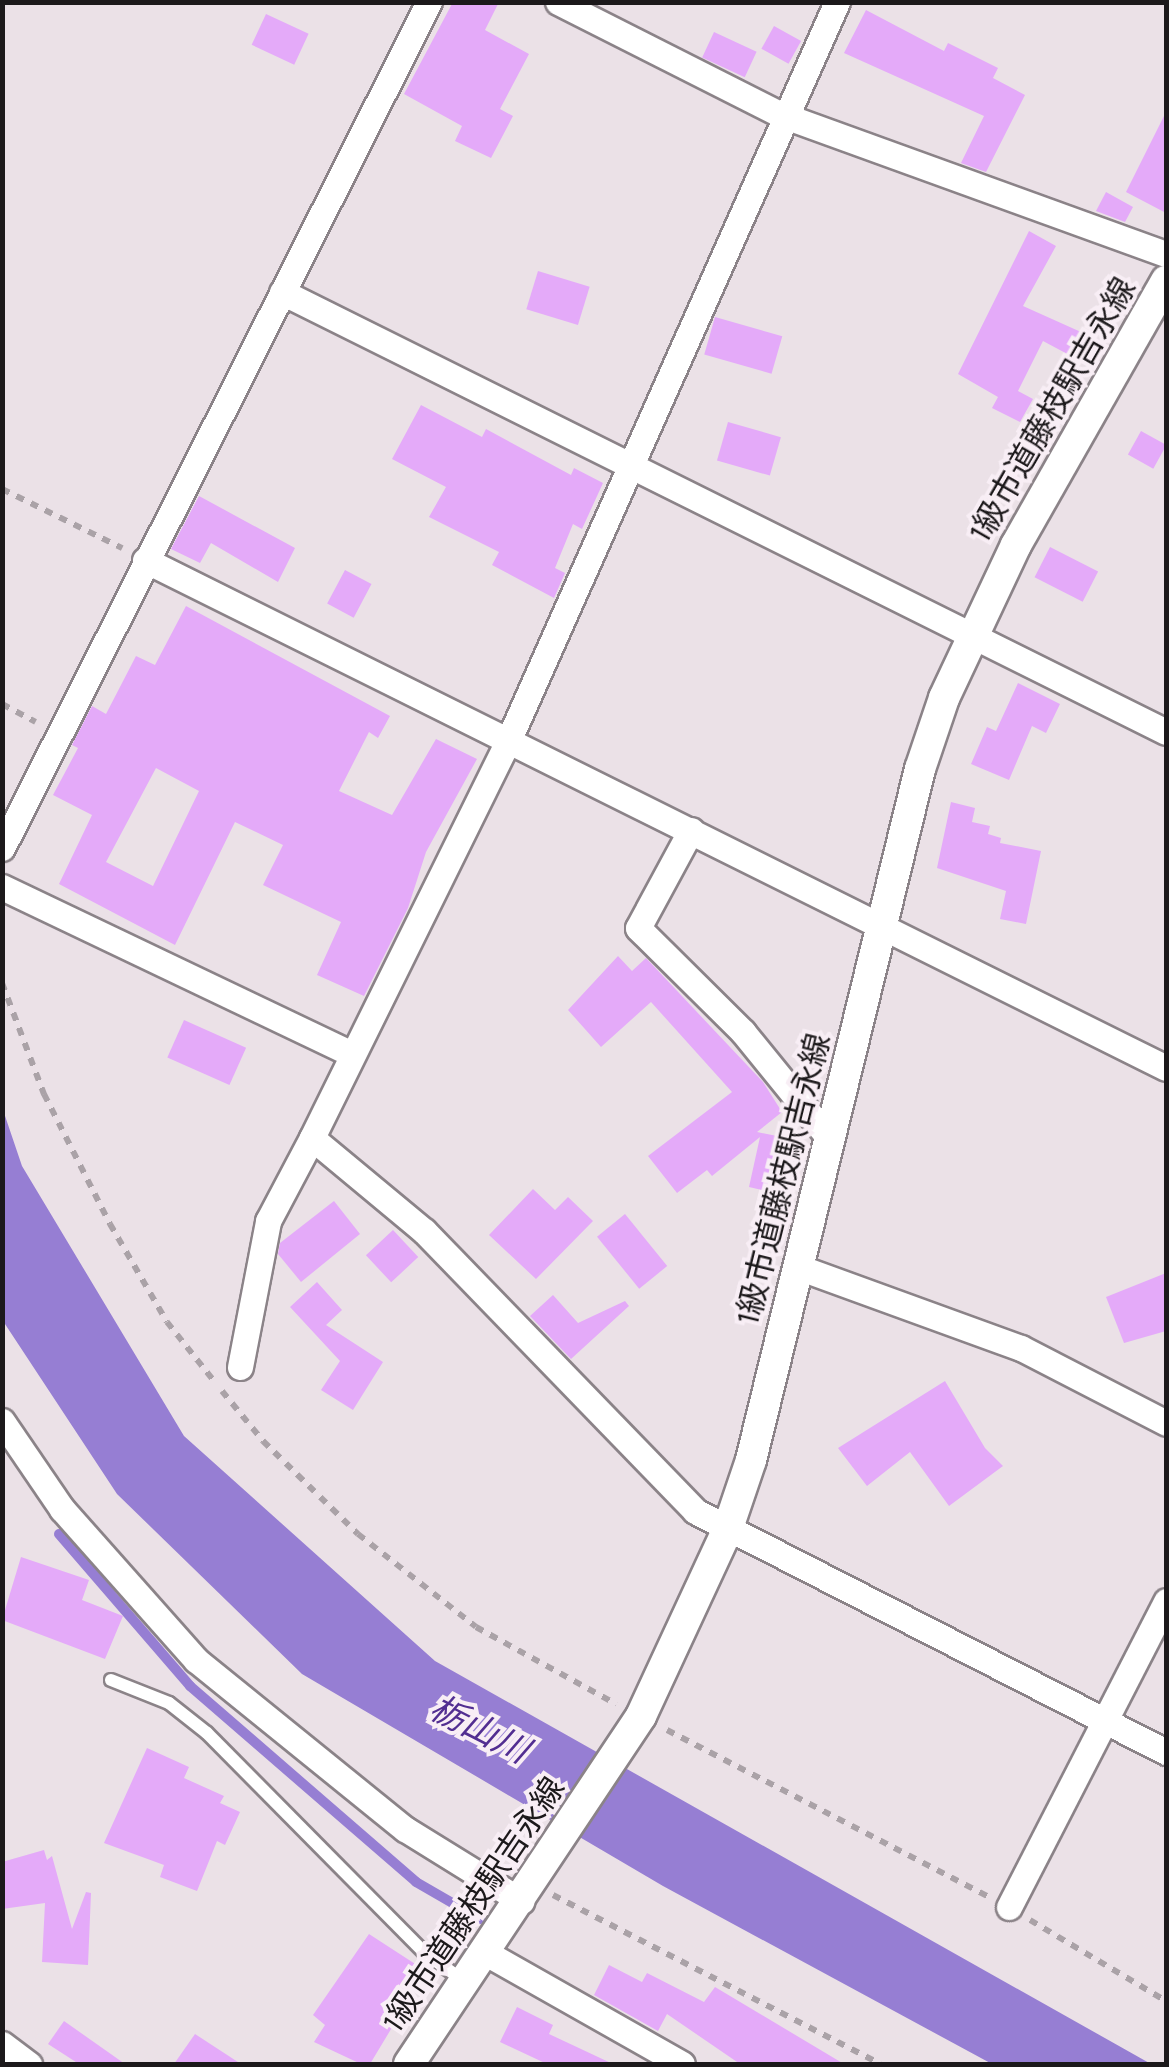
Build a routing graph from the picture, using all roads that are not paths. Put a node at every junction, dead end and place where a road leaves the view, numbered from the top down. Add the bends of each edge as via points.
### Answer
1 (429, 2) edge
2 (558, 2) edge
3 (837, 2) edge
4 (782, 115) junction
5 (1166, 254) edge
6 (1166, 281) edge
7 (282, 292) junction
8 (628, 470) junction
9 (145, 560) junction
10 (972, 633) junction
11 (1166, 732) edge
12 (509, 739) junction
13 (691, 830) junction
14 (2, 848) edge
15 (2, 888) edge
16 (882, 926) junction
17 (352, 1054) junction
18 (1166, 1068) edge
19 (312, 1138) junction
20 (830, 1138) junction
21 (798, 1266) junction
22 (240, 1368) dead end
23 (2, 1420) edge
24 (1166, 1423) edge
25 (727, 1531) junction
26 (1166, 1601) edge
27 (110, 1680) dead end
28 (1106, 1722) junction
29 (1166, 1752) edge
30 (527, 1893) junction
31 (1009, 1907) road end
32 (486, 1953) junction
33 (466, 1982) junction
34 (2, 2044) edge
35 (30, 2064) edge
36 (410, 2064) edge
37 (682, 2064) edge

1 - 7 street
2 - 4 street
3 - 4 street
4 - 5 street
4 - 8 street
6 - 10 street, 1級市道藤枝駅吉永線
7 - 8 street
7 - 9 street
8 - 10 street
8 - 12 street
9 - 12 street
9 - 14 street
10 - 11 street
10 - 16 street, 1級市道藤枝駅吉永線 via 920,769
12 - 13 street
12 - 17 street
13 - 16 street
13 - 20 street via 638,928 743,1032
15 - 17 street
16 - 18 street
16 - 20 street, 1級市道藤枝駅吉永線
17 - 19 street
19 - 22 street via 268,1221
19 - 25 street via 424,1231 695,1511
20 - 21 street, 1級市道藤枝駅吉永線
21 - 24 street via 1021,1348
21 - 25 street, 1級市道藤枝駅吉永線
23 - 30 street via 62,1509 196,1660 405,1829
25 - 28 street
25 - 30 street, 1級市道藤枝駅吉永線 via 641,1716
26 - 28 street
27 - 33 lane via 169,1703 207,1733 426,1954
28 - 29 street
28 - 31 street
30 - 32 street, 1級市道藤枝駅吉永線
32 - 33 street, 1級市道藤枝駅吉永線
32 - 37 street
33 - 36 street, 1級市道藤枝駅吉永線
34 - 35 street

